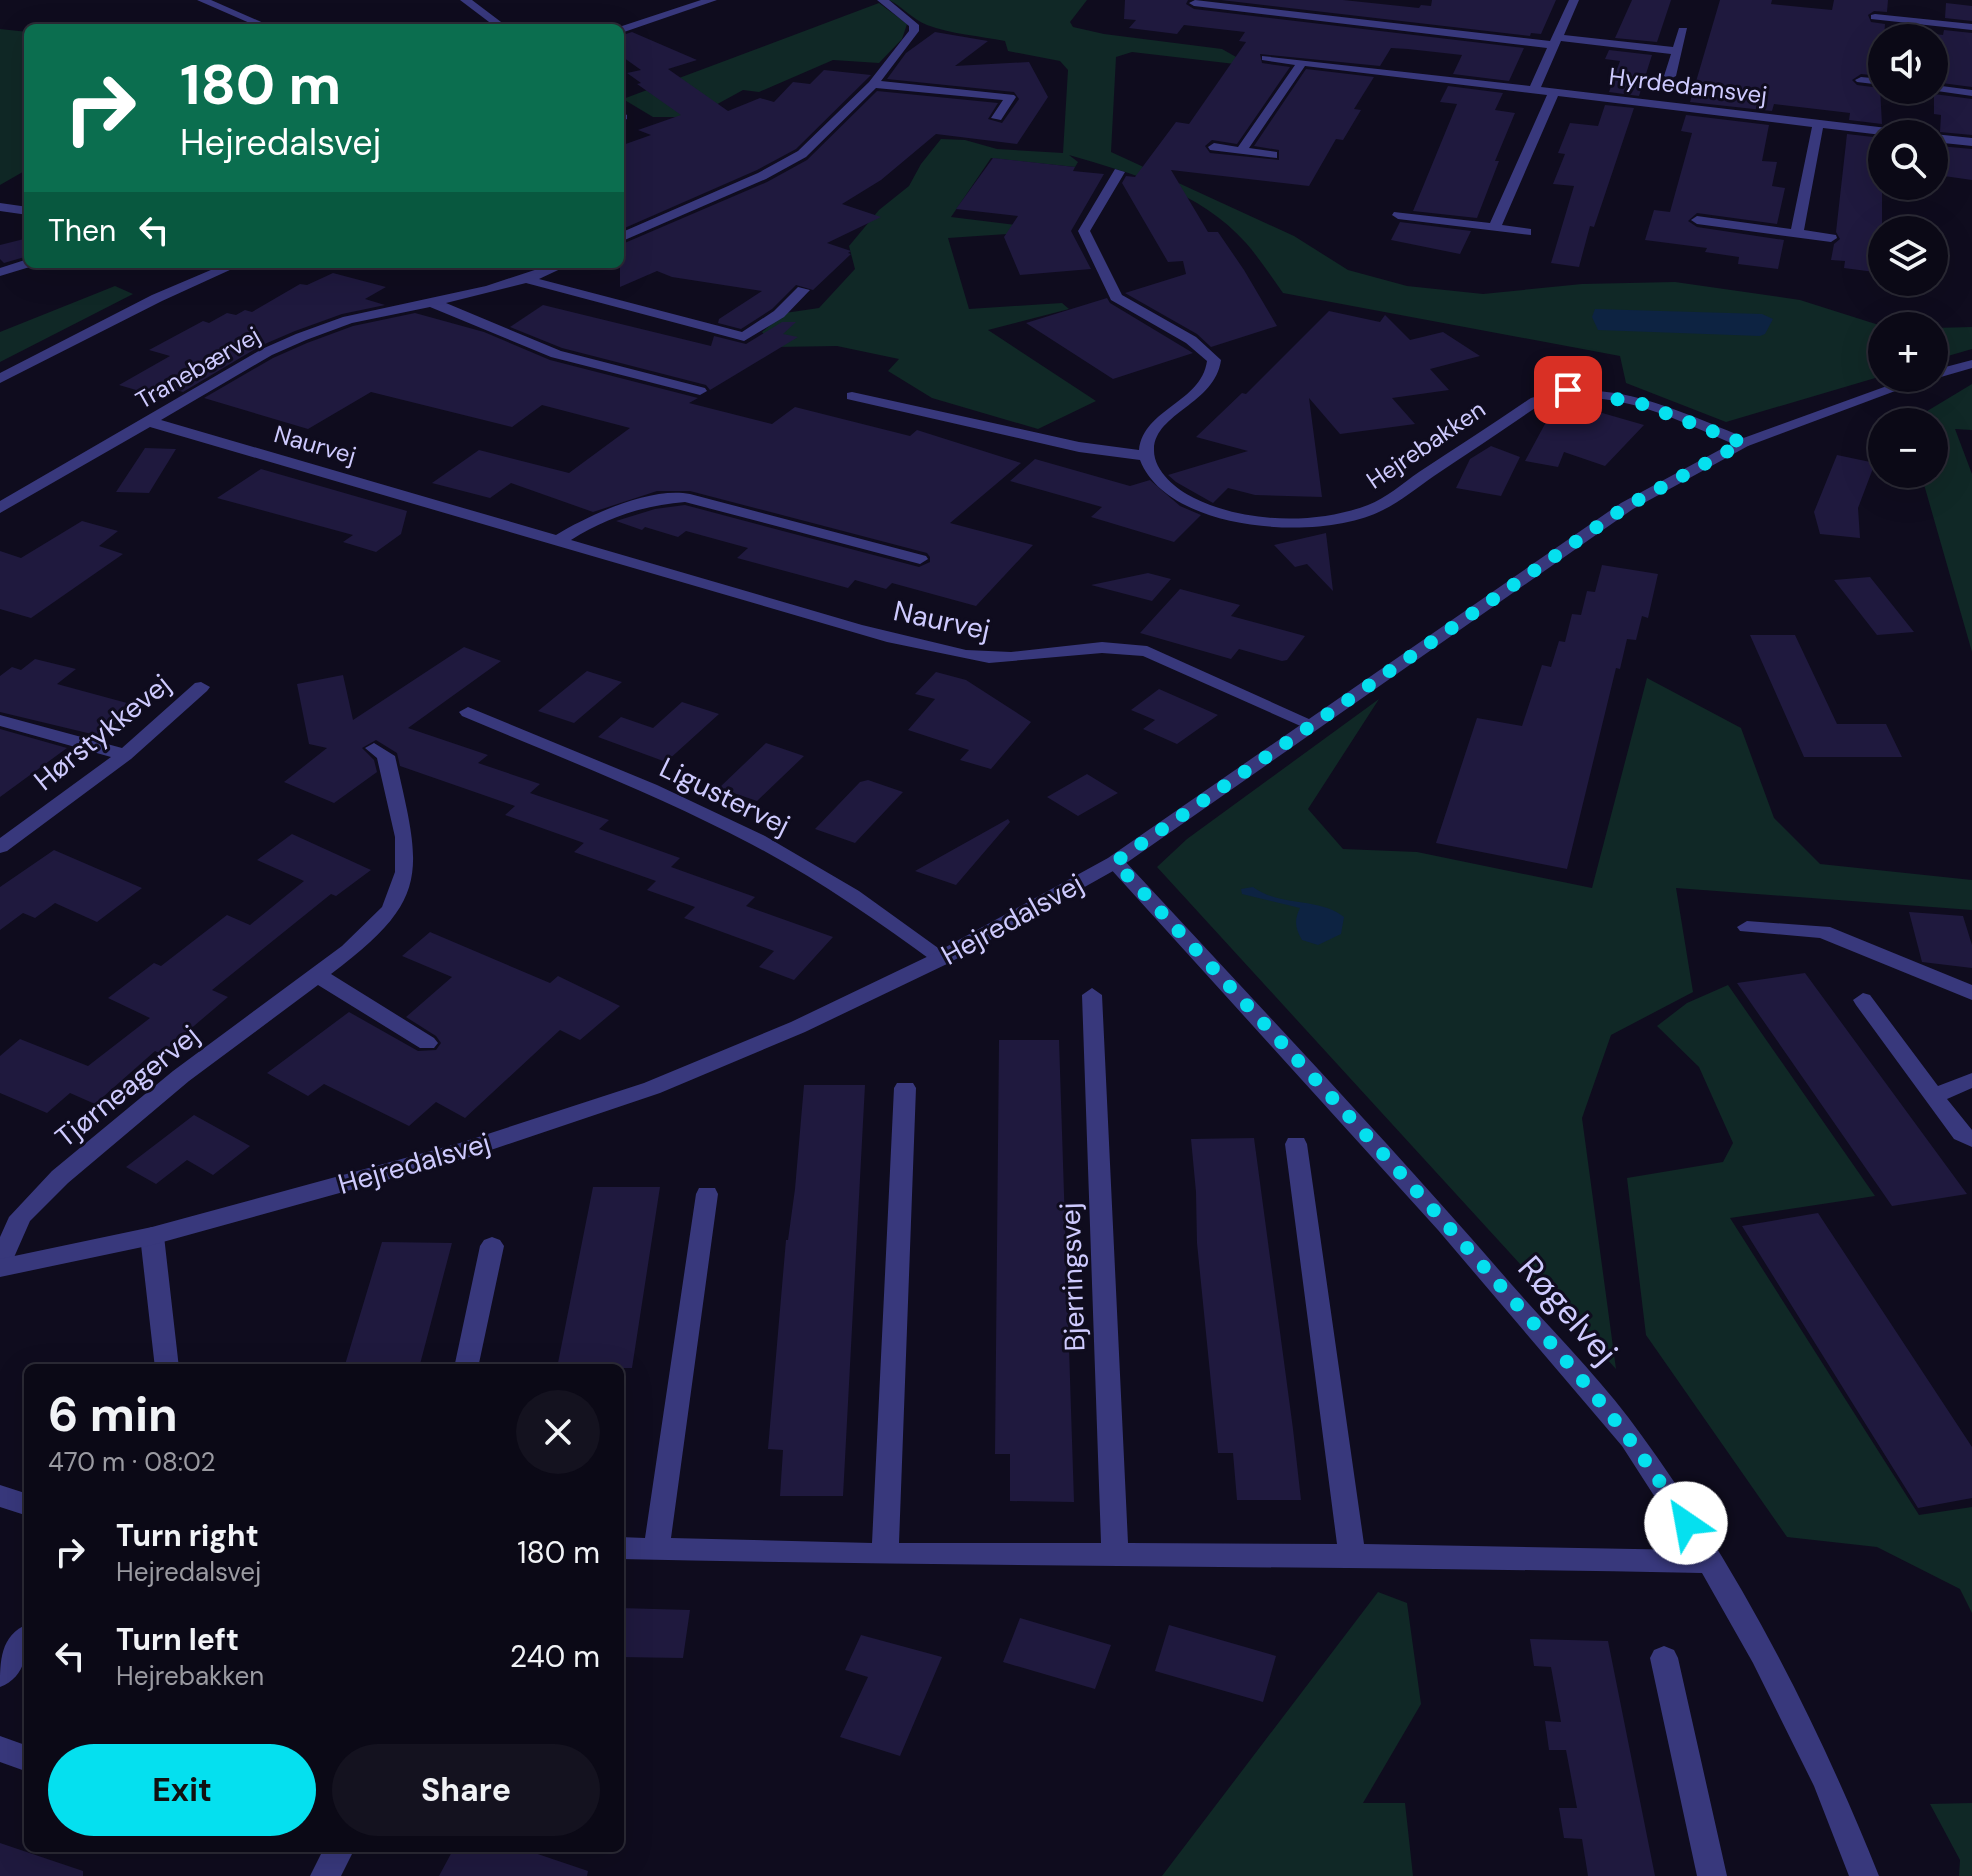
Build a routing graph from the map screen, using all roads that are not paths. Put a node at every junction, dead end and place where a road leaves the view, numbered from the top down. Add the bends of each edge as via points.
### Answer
1 (202, 0) edge
2 (465, 0) edge
3 (712, 0) edge
4 (882, 0) edge
5 (1574, 0) edge
6 (1194, 3) dead end
7 (1875, 17) dead end
8 (260, 24) edge
9 (498, 24) edge
10 (1972, 27) edge
11 (624, 29) edge
12 (1683, 30) dead end
13 (1556, 41) junction
14 (1677, 51) junction
15 (1266, 58) dead end
16 (1302, 63) junction
17 (1670, 76) dead end
18 (1861, 80) dead end
19 (1868, 81) edge
20 (873, 84) junction
21 (1534, 90) junction
22 (1948, 90) edge
23 (1554, 93) junction
24 (1972, 93) edge
25 (997, 118) dead end
26 (1818, 124) junction
27 (1868, 130) edge
28 (1948, 139) edge
29 (1972, 142) edge
30 (1214, 147) dead end
31 (1241, 151) junction
32 (1273, 155) dead end
33 (1119, 172) dead end
34 (0, 207) edge
35 (24, 210) edge
36 (1398, 215) dead end
37 (1697, 220) dead end
38 (1494, 228) junction
39 (1526, 232) dead end
40 (1797, 233) junction
41 (624, 236) edge
42 (1831, 238) dead end
43 (24, 264) edge
44 (227, 268) edge
45 (555, 268) edge
46 (0, 272) edge
47 (529, 280) junction
48 (803, 290) dead end
49 (433, 303) junction
50 (1972, 364) edge
51 (1948, 371) edge
52 (0, 379) edge
53 (700, 391) dead end
54 (1884, 392) edge
55 (852, 396) dead end
56 (150, 422) junction
57 (1743, 443) junction
58 (1146, 456) junction
59 (0, 508) edge
60 (558, 541) junction
61 (920, 559) dead end
62 (201, 687) dead end
63 (468, 712) dead end
64 (0, 720) edge
65 (1311, 724) junction
66 (374, 748) dead end
67 (125, 755) junction
68 (0, 847) edge
69 (1115, 862) junction
70 (1747, 927) dead end
71 (942, 958) junction
72 (317, 975) junction
73 (1972, 993) edge
74 (1092, 995) dead end
75 (1863, 1000) dead end
76 (427, 1043) dead end
77 (1972, 1080) edge
78 (905, 1088) dead end
79 (1933, 1096) junction
80 (1972, 1139) edge
81 (1296, 1144) dead end
82 (707, 1194) dead end
83 (152, 1236) junction
84 (492, 1246) dead end
85 (0, 1267) edge
86 (167, 1364) edge
87 (467, 1364) edge
88 (0, 1496) edge
89 (24, 1504) edge
90 (624, 1548) edge
91 (656, 1550) junction
92 (885, 1554) junction
93 (1352, 1555) junction
94 (1115, 1556) junction
95 (1710, 1562) junction
96 (24, 1642) edge
97 (1664, 1658) dead end
98 (0, 1675) edge
99 (0, 1749) edge
100 (24, 1758) edge
101 (338, 1852) edge
102 (325, 1876) edge
103 (1712, 1876) edge
104 (1864, 1876) edge

1 - 8 street
2 - 9 street
3 - 11 street
4 - 20 street via 914,25 914,31
5 - 13 street
6 - 13 street
7 - 10 street
12 - 14 street
13 - 14 street
13 - 21 street
14 - 17 street
15 - 16 street, Hyrdedamsvej
16 - 21 street, Hyrdedamsvej
16 - 31 street
18 - 19 street
20 - 25 street via 1010,97
20 - 41 street via 815,144 785,165
21 - 23 street, Hyrdedamsvej
22 - 24 street
23 - 26 street, Hyrdedamsvej
23 - 38 street
26 - 27 street, Hyrdedamsvej
26 - 40 street
28 - 29 street
30 - 31 street
31 - 32 street
33 - 58 street via 1084,231 1116,297 1191,340 1214,360 1215,368 1209,381 1152,432
34 - 35 street
36 - 38 street
37 - 40 street
38 - 39 street
40 - 42 street
43 - 46 street
44 - 52 street
45 - 47 street, Tranebærvej
47 - 48 street, Tranebærvej via 744,337
47 - 49 street, Tranebærvej
49 - 53 street via 556,354
49 - 56 street, Tranebærvej via 357,317 307,334
50 - 51 street
54 - 57 street, Hejredalsvej
55 - 58 street via 1079,447
56 - 59 street, Tranebærvej
56 - 60 street, Naurvej
57 - 58 street, Hejrebakken via 1642,404 1568,390 1551,393 1376,508 1297,523 1238,517 1184,499 1164,485
57 - 65 street, Hejredalsvej via 1627,506
60 - 61 street, Naurvej via 609,515 650,501 685,497
60 - 65 street, Naurvej via 969,656 1007,659 1123,645
62 - 67 street, Hørstykkevej
63 - 71 street, Ligustervej via 759,841 872,907
64 - 67 street
65 - 69 street, Hejredalsvej
66 - 72 street, Tjørneagervej via 386,756 404,837 405,872 391,910
67 - 68 street, Hørstykkevej
69 - 71 street, Hejredalsvej
69 - 95 street, Røgelvej via 1557,1350 1631,1439
70 - 73 street via 1823,932
71 - 83 street, Hejredalsvej via 798,1027 652,1088 465,1150
72 - 76 street
72 - 85 street, Tjørneagervej via 181,1076 60,1177 20,1217
74 - 94 street, Bjerringsvej
75 - 79 street
77 - 79 street
78 - 92 street
79 - 80 street via 1962,1134
81 - 93 street
82 - 91 street
83 - 85 street, Hejredalsvej
83 - 86 street
84 - 87 street
88 - 89 street
90 - 91 street
91 - 92 street
92 - 94 street
93 - 94 street
93 - 95 street
95 - 104 street, Røgelvej via 1827,1782
96 - 98 street
97 - 103 street
99 - 100 street
101 - 102 street

